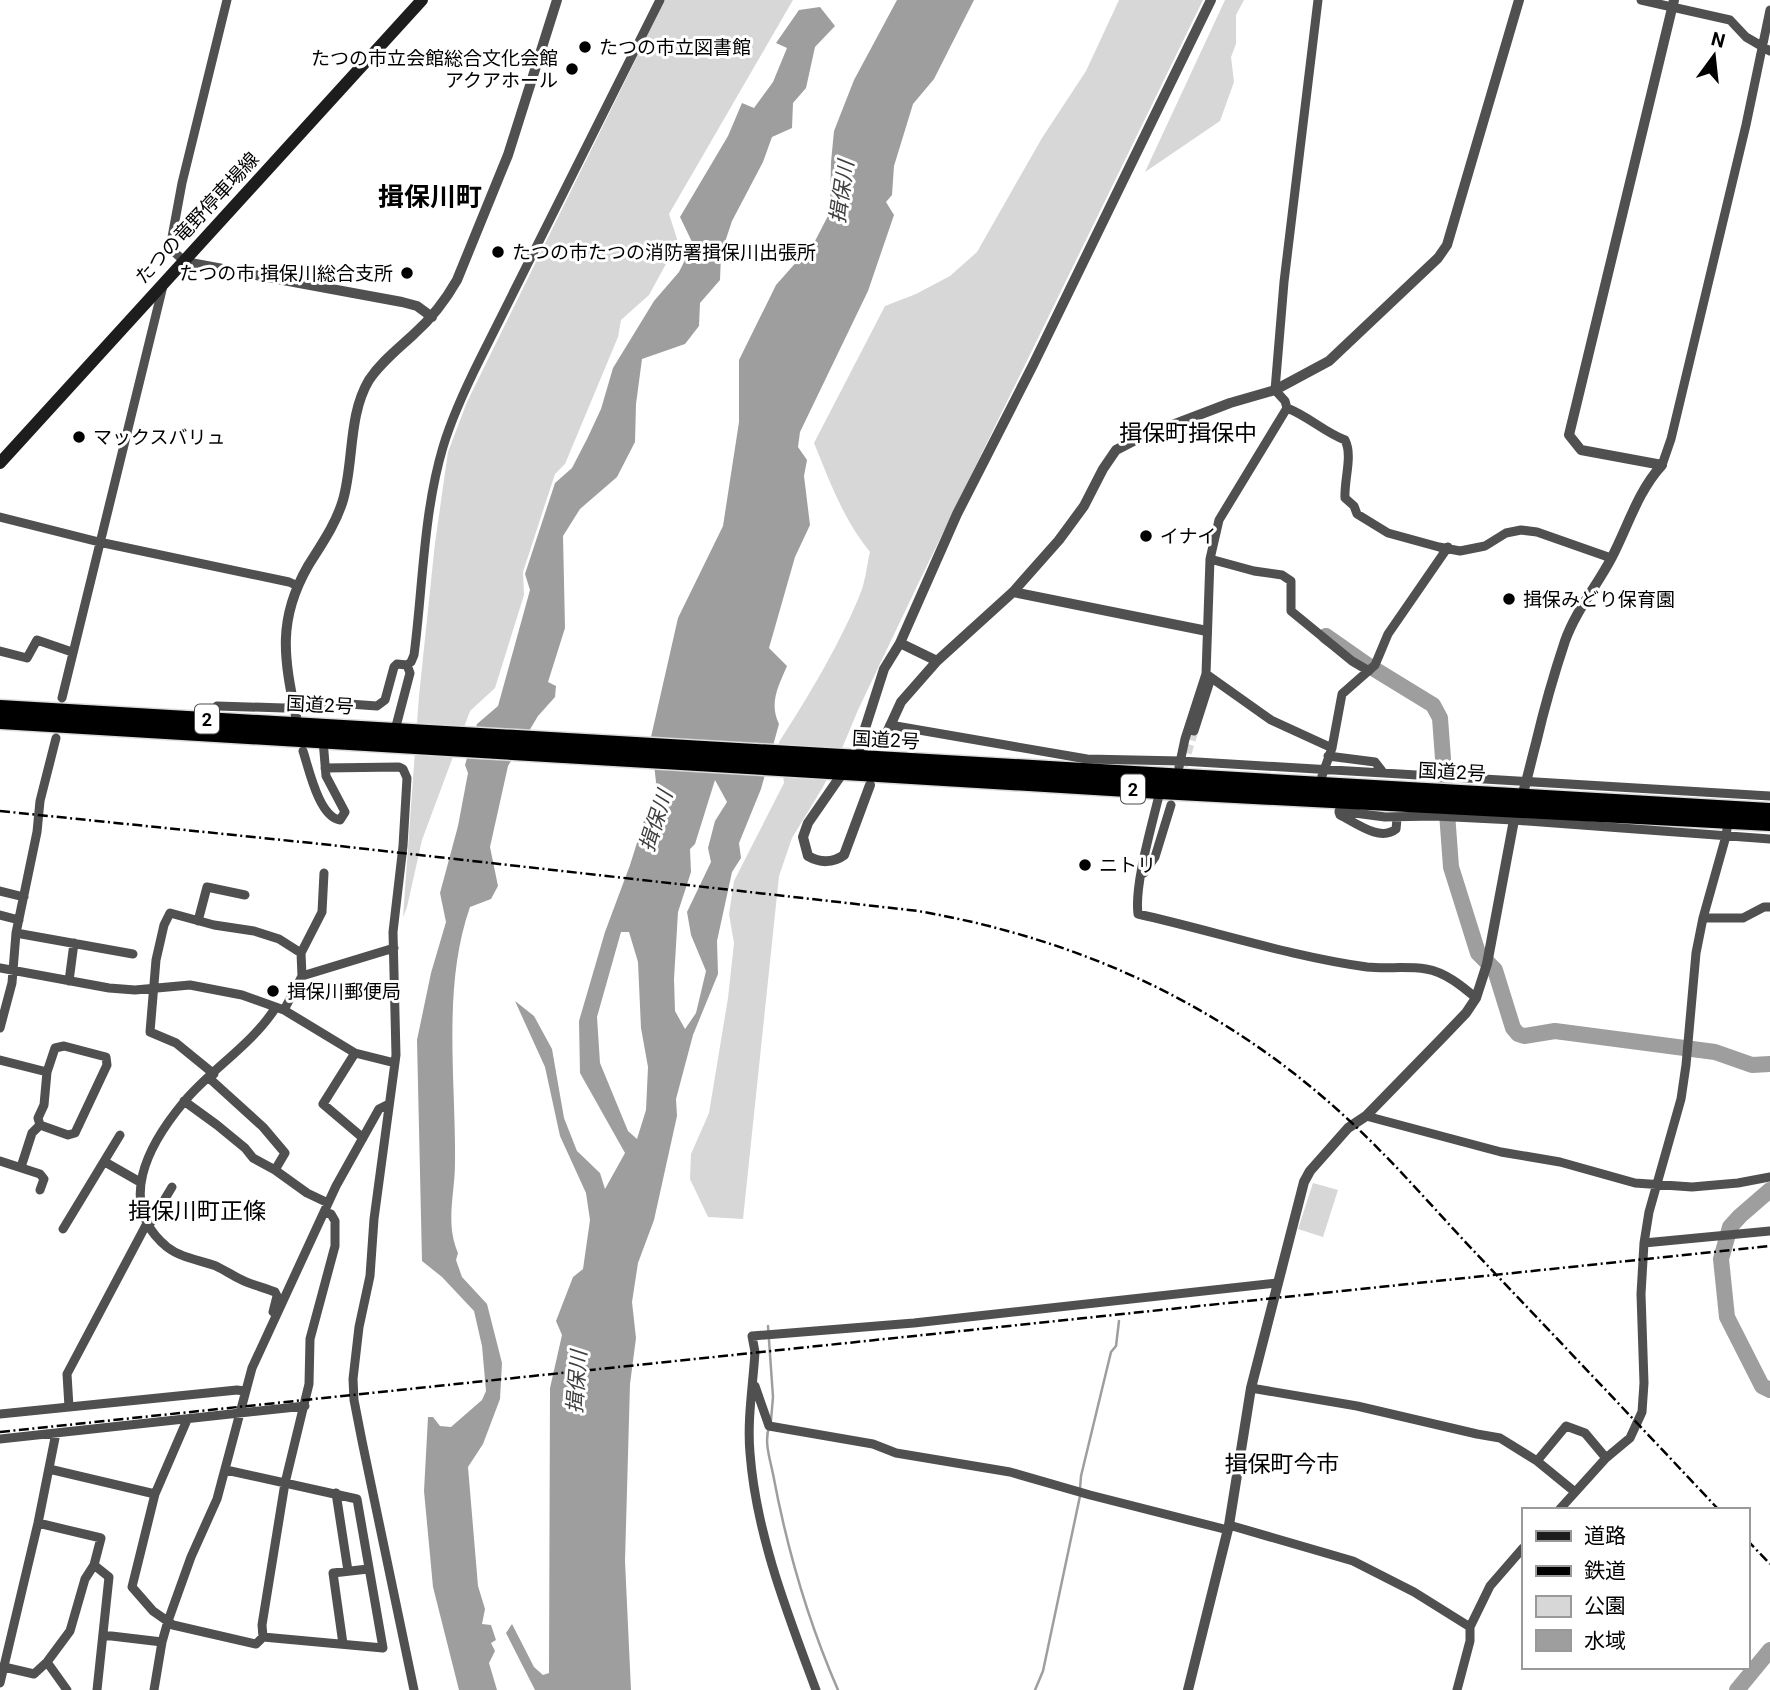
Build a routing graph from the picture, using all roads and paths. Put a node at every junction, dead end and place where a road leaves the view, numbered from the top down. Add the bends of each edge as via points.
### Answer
1 (227, 0) edge
2 (422, 0) edge
3 (557, 0) edge
4 (660, 0) edge
5 (1211, 0) edge
6 (1318, 0) edge
7 (1519, 0) edge
8 (1641, 0) edge
9 (1673, 3) edge
10 (1770, 10) edge
11 (1766, 49) edge
12 (186, 261) junction
13 (164, 281) junction
14 (432, 317) junction
15 (1275, 390) junction
16 (1287, 408) junction
17 (0, 463) edge
18 (1662, 465) junction
19 (0, 517) edge
20 (99, 542) junction
21 (1448, 547) junction
22 (1611, 558) junction
23 (1210, 559) junction
24 (298, 586) junction
25 (1013, 592) junction
26 (1207, 631) junction
27 (900, 643) junction
28 (0, 651) edge
29 (72, 652) junction
30 (937, 661) junction
31 (407, 665) junction
32 (1369, 671) junction
33 (1208, 676) junction
34 (62, 698) dead end
35 (217, 706) dead end
36 (295, 707) junction
37 (0, 708) edge
38 (0, 721) edge
39 (890, 724) junction
40 (395, 730) junction
41 (1194, 731) tunnel mouth
42 (56, 738) dead end
43 (414, 738) junction
44 (884, 739) dead end
45 (323, 740) junction
46 (303, 751) dead end
47 (1330, 752) junction
48 (858, 759) junction
49 (835, 766) junction
50 (325, 768) junction
51 (1179, 769) junction
52 (1382, 771) dead end
53 (1322, 777) junction
54 (870, 785) dead end
55 (1160, 791) junction
56 (1770, 796) edge
57 (1436, 798) junction
58 (1455, 799) junction
59 (1520, 802) junction
60 (1171, 805) dead end
61 (1337, 805) junction
62 (1770, 811) edge
63 (1397, 819) dead end
64 (1770, 823) edge
65 (1727, 829) junction
66 (1770, 839) edge
67 (324, 873) dead end
68 (1141, 877) junction
69 (0, 891) edge
70 (245, 895) dead end
71 (24, 897) junction
72 (1770, 907) edge
73 (0, 915) edge
74 (1703, 918) junction
75 (19, 920) junction
76 (198, 921) junction
77 (16, 933) junction
78 (74, 943) junction
79 (394, 948) junction
80 (301, 953) junction
81 (133, 954) dead end
82 (0, 968) edge
83 (14, 971) junction
84 (302, 976) junction
85 (69, 981) junction
86 (153, 989) junction
87 (1476, 998) junction
88 (280, 1009) junction
89 (0, 1028) edge
90 (355, 1053) junction
91 (0, 1060) edge
92 (395, 1063) junction
93 (47, 1072) junction
94 (211, 1076) junction
95 (184, 1101) junction
96 (389, 1104) junction
97 (1366, 1116) junction
98 (40, 1125) junction
99 (120, 1135) dead end
100 (363, 1138) junction
101 (0, 1161) edge
102 (105, 1162) junction
103 (21, 1167) junction
104 (275, 1170) junction
105 (1770, 1178) edge
106 (139, 1182) junction
107 (1658, 1186) junction
108 (172, 1187) dead end
109 (40, 1190) dead end
110 (327, 1208) junction
111 (147, 1226) junction
112 (63, 1229) dead end
113 (1770, 1231) edge
114 (1644, 1243) junction
115 (1278, 1283) junction
116 (273, 1320) junction
117 (753, 1381) junction
118 (1251, 1388) junction
119 (244, 1391) junction
120 (305, 1406) junction
121 (69, 1407) junction
122 (239, 1413) junction
123 (0, 1414) edge
124 (187, 1420) junction
125 (56, 1433) junction
126 (0, 1439) edge
127 (1606, 1458) junction
128 (1537, 1461) junction
129 (49, 1469) junction
130 (226, 1470) junction
131 (285, 1483) junction
132 (1575, 1492) junction
133 (336, 1493) junction
134 (155, 1494) junction
135 (1561, 1508) edge
136 (38, 1523) junction
137 (1228, 1527) junction
138 (1522, 1549) edge
139 (94, 1565) junction
140 (368, 1569) junction
141 (348, 1571) junction
142 (168, 1621) junction
143 (1470, 1627) junction
144 (103, 1635) junction
145 (263, 1637) junction
146 (162, 1642) junction
147 (343, 1644) junction
148 (47, 1662) junction
149 (4, 1667) junction
150 (0, 1683) edge
151 (67, 1690) edge
152 (97, 1690) edge
153 (154, 1690) edge
154 (414, 1690) edge
155 (816, 1690) edge
156 (1188, 1690) edge
157 (1457, 1690) edge

1 - 12 street via 170,247
2 - 12 main road, たつの竜野停車場線
3 - 14 street via 499,179 457,280
4 - 31 street via 480,359 442,448 430,509 414,655
5 - 27 street via 957,514
6 - 15 street via 1283,282
7 - 15 street via 1447,245 1329,361
8 - 9 street
9 - 11 street via 1730,20
9 - 18 street via 1569,435 1581,450
10 - 11 street
11 - 18 street
12 - 13 main road, たつの竜野停車場線
12 - 14 street via 402,302
13 - 17 main road, たつの竜野停車場線
13 - 20 street
14 - 24 street via 368,382 342,503
15 - 16 street
15 - 25 street via 1230,403 1116,450 1084,506
16 - 21 street via 1345,440 1350,450 1345,498 1357,514 1388,533
16 - 23 street via 1219,520
18 - 22 street
19 - 20 street
20 - 24 street
20 - 29 street
21 - 22 street via 1460,551 1485,546 1521,530
21 - 32 street via 1388,634
22 - 59 street via 1566,640
23 - 26 street
23 - 32 street via 1291,581 1291,611
24 - 36 street via 285,642
25 - 26 street
25 - 30 street
26 - 33 street
27 - 30 street
27 - 48 street via 884,669
28 - 29 street via 27,658 37,640
29 - 34 street
30 - 39 street via 901,702
31 - 36 street via 394,667 385,700 377,706
31 - 40 street via 410,673
32 - 47 street via 1342,695
33 - 41 street
33 - 47 street via 1271,720
33 - 51 street
35 - 36 street
37 - 40 highway, 国道2号 / 2
38 - 45 highway, 国道2号 / 2
39 - 44 street
39 - 51 street via 1087,759
40 - 43 highway, 国道2号 / 2
42 - 71 street
43 - 45 highway, 国道2号 / 2
43 - 49 highway, 国道2号 / 2
45 - 50 street
46 - 50 street via 329,816 340,820 345,812
47 - 52 street via 1376,762
47 - 53 street
48 - 49 highway, 国道2号 / 2
48 - 51 highway, 国道2号 / 2
49 - 54 street via 803,837 808,856 816,861 844,855
49 - 55 highway, 国道2号 / 2
50 - 79 street via 398,767 407,778
51 - 53 highway, 国道2号 / 2
53 - 57 highway, 国道2号 / 2
55 - 61 highway, 国道2号 / 2
55 - 68 street
56 - 59 street
57 - 58 highway, 国道2号 / 2
57 - 58 street
57 - 61 highway, 国道2号 / 2
58 - 59 highway, 国道2号 / 2
58 - 59 street
59 - 62 highway, 国道2号 / 2
59 - 65 highway, 国道2号 / 2
59 - 87 street
60 - 68 street via 1155,858
61 - 63 street via 1340,815 1374,832 1386,834 1396,829
64 - 65 highway, 国道2号 / 2
65 - 66 street
65 - 74 street
67 - 80 street via 322,912
68 - 87 street via 1138,914 1366,967 1426,969 1447,977
69 - 71 street
70 - 76 street via 207,887
71 - 75 street
72 - 74 street via 1743,918
73 - 75 street
74 - 107 street via 1683,1087
75 - 77 street
76 - 80 street via 254,930
76 - 86 street via 170,913
77 - 78 street
77 - 83 street
78 - 81 street
78 - 85 street
79 - 84 street
79 - 92 street
80 - 84 street
82 - 83 street
83 - 85 street
83 - 89 street
84 - 88 street
85 - 86 street
86 - 88 street via 199,986
86 - 94 street via 150,1032 176,1044
87 - 97 street
88 - 90 street
88 - 94 street
90 - 92 street
90 - 100 street via 323,1104
91 - 93 street
92 - 96 street
93 - 98 street
93 - 98 street via 55,1048 64,1046 106,1057 107,1065 75,1133 68,1135
94 - 95 street
94 - 104 street via 285,1153
95 - 104 street via 253,1158
95 - 106 street via 153,1145
96 - 100 street via 379,1109
96 - 154 street via 353,1380
97 - 107 street via 1501,1152
97 - 115 street via 1348,1128 1304,1182
98 - 103 street via 32,1133
99 - 102 street
100 - 110 street
101 - 103 street
102 - 106 street
102 - 112 street
103 - 109 street via 40,1174 44,1179
104 - 110 street
105 - 107 street
106 - 111 street
107 - 114 street
108 - 111 street
110 - 116 street
110 - 120 street via 335,1221 335,1246 310,1339
111 - 116 street via 177,1254 275,1292
111 - 121 street via 67,1374
113 - 114 street
114 - 127 street via 1642,1412 1630,1438
115 - 117 street via 752,1336
115 - 118 street
116 - 119 street
117 - 137 street via 769,1426 1010,1472
117 - 155 street via 750,1453 764,1536
118 - 128 street via 1500,1438
118 - 137 street
119 - 121 street
119 - 122 street
120 - 122 street
120 - 131 street
121 - 123 street
122 - 124 street
122 - 130 street
124 - 125 street
124 - 134 street
125 - 126 street
125 - 129 street
127 - 128 street via 1585,1433 1566,1426
127 - 132 street
128 - 132 street
129 - 134 street
129 - 136 street
130 - 131 street
130 - 142 street
131 - 133 street
131 - 145 street
132 - 135 street
133 - 140 street via 357,1499
133 - 141 street
134 - 142 street via 132,1587
136 - 139 street via 101,1538
136 - 149 street
137 - 143 street via 1353,1561
137 - 156 street
138 - 143 street via 1490,1586
139 - 144 street via 109,1577
139 - 148 street via 85,1579 70,1631
140 - 141 street
140 - 147 street via 383,1648
141 - 147 street via 333,1573
142 - 145 street via 256,1644
142 - 146 street
143 - 157 street
144 - 146 street
144 - 152 street
145 - 147 street
146 - 153 street
148 - 149 street via 34,1674
148 - 151 street
149 - 150 street

